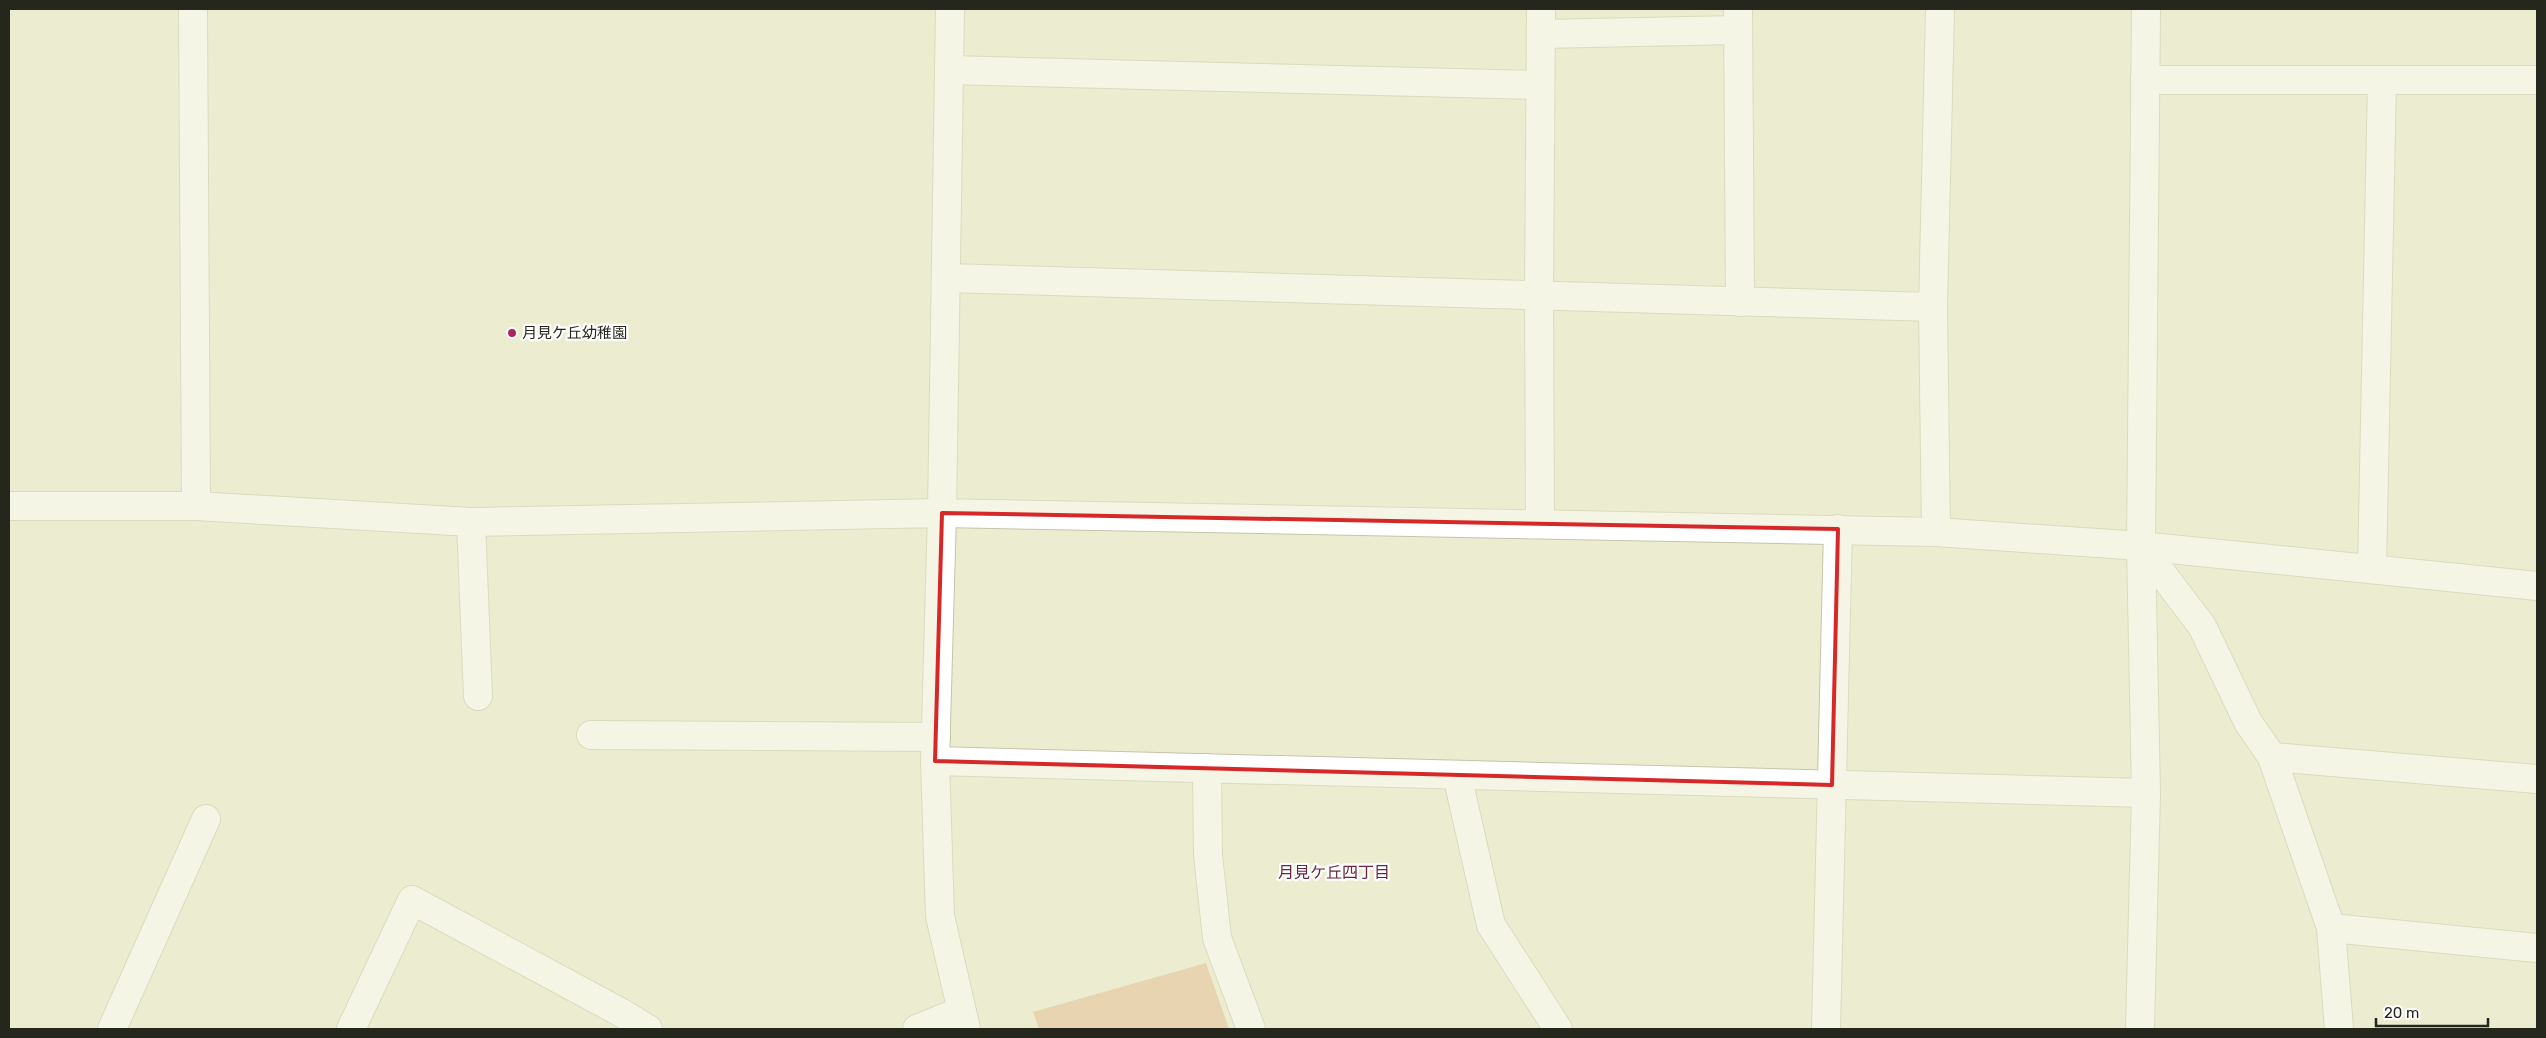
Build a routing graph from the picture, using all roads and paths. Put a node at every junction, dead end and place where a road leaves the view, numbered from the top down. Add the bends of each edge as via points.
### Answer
1 (193, 9) edge
2 (950, 9) edge
3 (1940, 9) edge
4 (2146, 9) edge
5 (1737, 20) edge
6 (1541, 21) edge
7 (949, 70) junction
8 (2145, 80) junction
9 (2382, 80) junction
10 (2537, 80) edge
11 (1540, 85) junction
12 (946, 278) junction
13 (1539, 294) junction
14 (1740, 302) junction
15 (1933, 307) junction
16 (9, 506) edge
17 (196, 506) junction
18 (942, 513) junction
19 (471, 522) junction
20 (1540, 523) junction
21 (1838, 529) junction
22 (1936, 532) junction
23 (2141, 546) junction
24 (2372, 569) junction
25 (2537, 586) edge
26 (478, 696) dead end
27 (591, 735) dead end
28 (936, 749) junction
29 (2272, 757) junction
30 (1207, 768) junction
31 (1457, 775) junction
32 (2537, 779) edge
33 (1832, 785) junction
34 (2146, 793) junction
35 (206, 819) dead end
36 (2331, 928) junction
37 (2537, 948) edge
38 (964, 1020) edge
39 (112, 1029) edge
40 (351, 1029) edge
41 (648, 1029) edge
42 (917, 1029) edge
43 (1251, 1029) edge
44 (1558, 1029) edge
45 (1826, 1029) edge
46 (2140, 1029) edge
47 (2339, 1029) edge

1 - 17 street
2 - 7 street
3 - 15 street
4 - 8 street
5 - 6 street
5 - 14 street
6 - 11 street
7 - 11 street
7 - 12 street
8 - 9 street
8 - 23 street
9 - 10 street
9 - 24 street
11 - 13 street
12 - 13 street
12 - 18 street
13 - 14 street
13 - 20 street
14 - 15 street
15 - 22 street
16 - 17 street
17 - 19 street
18 - 19 street
18 - 20 street
18 - 28 street
19 - 26 street
20 - 21 street
21 - 22 street
21 - 33 street
22 - 23 street
23 - 24 street
23 - 29 street via 2202,626 2248,722
23 - 34 street
24 - 25 street
27 - 28 street
28 - 30 street
28 - 38 street via 940,916
29 - 32 street
29 - 36 street
30 - 31 street
30 - 43 street via 1208,855 1217,938
31 - 33 street
31 - 44 street via 1491,924
33 - 34 street
33 - 45 street
34 - 46 street
35 - 39 street
36 - 37 street
36 - 47 street
38 - 42 street
40 - 41 street via 412,900

